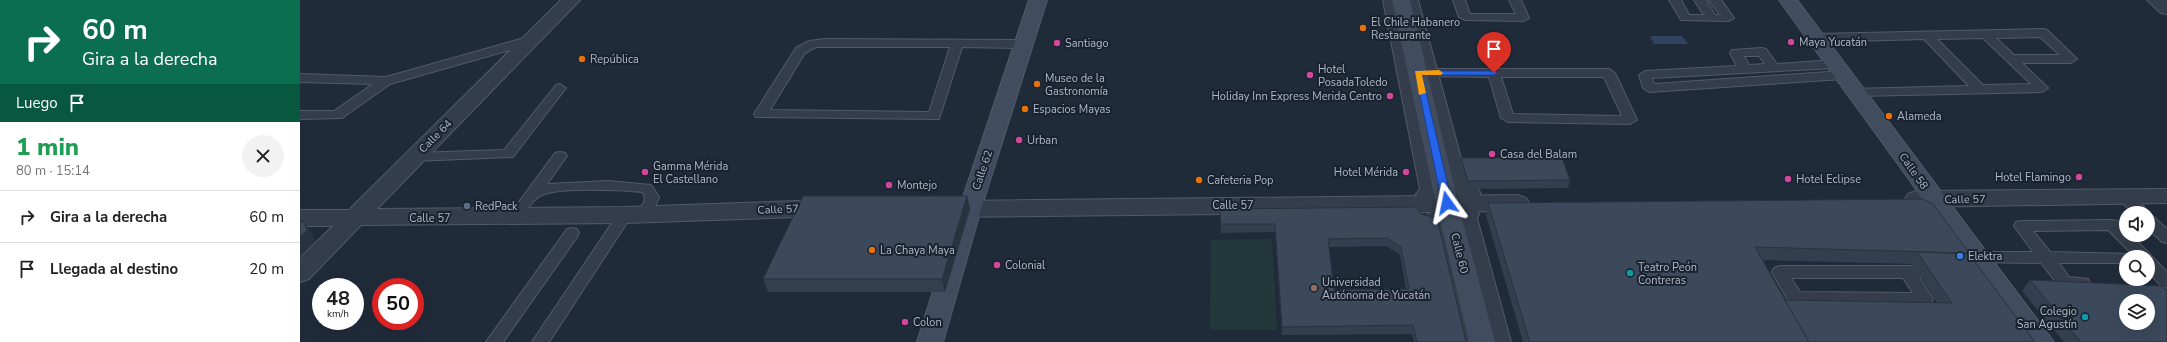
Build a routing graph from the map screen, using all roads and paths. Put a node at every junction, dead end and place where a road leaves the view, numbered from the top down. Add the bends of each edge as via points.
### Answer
1 (571, 0) edge
2 (1038, 0) edge
3 (1391, 0) edge
4 (1401, 0) edge
5 (1410, 0) edge
6 (1459, 0) edge
7 (1515, 0) edge
8 (1675, 0) edge
9 (1700, 0) edge
10 (1715, 0) edge
11 (1788, 0) edge
12 (2156, 0) edge
13 (2167, 9) edge
14 (1712, 18) junction
15 (1986, 34) junction
16 (1927, 35) junction
17 (1816, 38) junction
18 (531, 40) junction
19 (958, 44) junction
20 (1025, 44) junction
21 (2011, 59) junction
22 (1773, 67) junction
23 (1746, 69) junction
24 (1839, 69) junction
25 (1423, 73) junction
26 (1494, 73) junction
27 (300, 78) edge
28 (386, 81) junction
29 (560, 88) dead end
30 (1980, 90) junction
31 (1856, 92) junction
32 (300, 114) edge
33 (560, 156) dead end
34 (414, 157) junction
35 (2167, 196) edge
36 (530, 197) junction
37 (2125, 197) junction
38 (1899, 199) edge
39 (1933, 199) junction
40 (1537, 203) edge
41 (1450, 205) junction
42 (2134, 206) edge
43 (846, 208) edge
44 (931, 208) edge
45 (970, 208) junction
46 (635, 215) junction
47 (515, 217) junction
48 (300, 218) edge
49 (353, 218) junction
50 (2155, 227) edge
51 (572, 233) dead end
52 (2167, 238) edge
53 (2137, 250) edge
54 (2046, 258) junction
55 (2119, 258) edge
56 (1971, 269) junction
57 (2155, 269) edge
58 (1907, 272) junction
59 (300, 273) edge
60 (2167, 282) edge
61 (2096, 284) edge
62 (2151, 288) edge
63 (2167, 289) edge
64 (494, 342) edge
65 (540, 342) edge
66 (930, 342) edge
67 (1466, 342) edge
68 (1482, 342) edge
69 (1498, 342) edge
70 (2041, 342) edge

1 - 18 street, Calle 64
2 - 20 main road, Calle 62
3 - 41 street via 1431,191
4 - 25 main road, Calle 60
5 - 25 street
6 - 7 lane via 1465,17 1523,18
8 - 14 lane via 1685,18
9 - 14 lane
10 - 14 lane via 1728,18
11 - 17 main road, Calle 58
12 - 13 street
15 - 16 lane
15 - 21 lane
15 - 21 lane via 2043,33 2071,59
16 - 17 lane
16 - 30 lane
17 - 24 main road, Calle 58
18 - 28 lane
18 - 34 street, Calle 64
19 - 19 lane via 813,44 800,50 761,114 934,116
19 - 20 lane
20 - 45 main road, Calle 62
21 - 30 lane via 2042,88
22 - 23 lane
22 - 23 lane via 1762,52 1736,53
22 - 24 lane
23 - 24 lane via 1645,75 1649,88
24 - 31 main road, Calle 58
25 - 26 lane
25 - 41 main road, Calle 60
26 - 26 lane via 1609,73 1630,120 1508,118
27 - 28 lane
28 - 32 lane via 337,115
29 - 34 lane via 508,154
30 - 31 lane
31 - 39 main road, Calle 58
33 - 36 lane
34 - 49 street, Calle 64
35 - 37 street, Calle 57
36 - 46 lane via 536,192 552,187 639,186 651,191 653,195 652,202
36 - 47 lane
37 - 39 street, Calle 57
37 - 42 lane
38 - 39 street, Calle 57
39 - 56 main road, Calle 58
40 - 41 street, Calle 57
41 - 45 street, Calle 57
41 - 67 street
41 - 68 main road, Calle 60
41 - 69 street via 1465,215
43 - 46 street, Calle 57
44 - 45 street, Calle 57
45 - 66 main road, Calle 62
46 - 47 street, Calle 57
46 - 65 lane
47 - 49 street, Calle 57
48 - 49 street, Calle 57
49 - 59 street, Calle 64
50 - 52 lane
51 - 64 lane
53 - 54 lane via 2112,224 2021,226
54 - 55 lane
54 - 56 lane
54 - 61 lane via 2064,282
56 - 58 lane
56 - 70 main road, Calle 58
57 - 60 lane
58 - 58 lane via 1788,272 1780,272 1795,298 1925,299
62 - 63 lane

